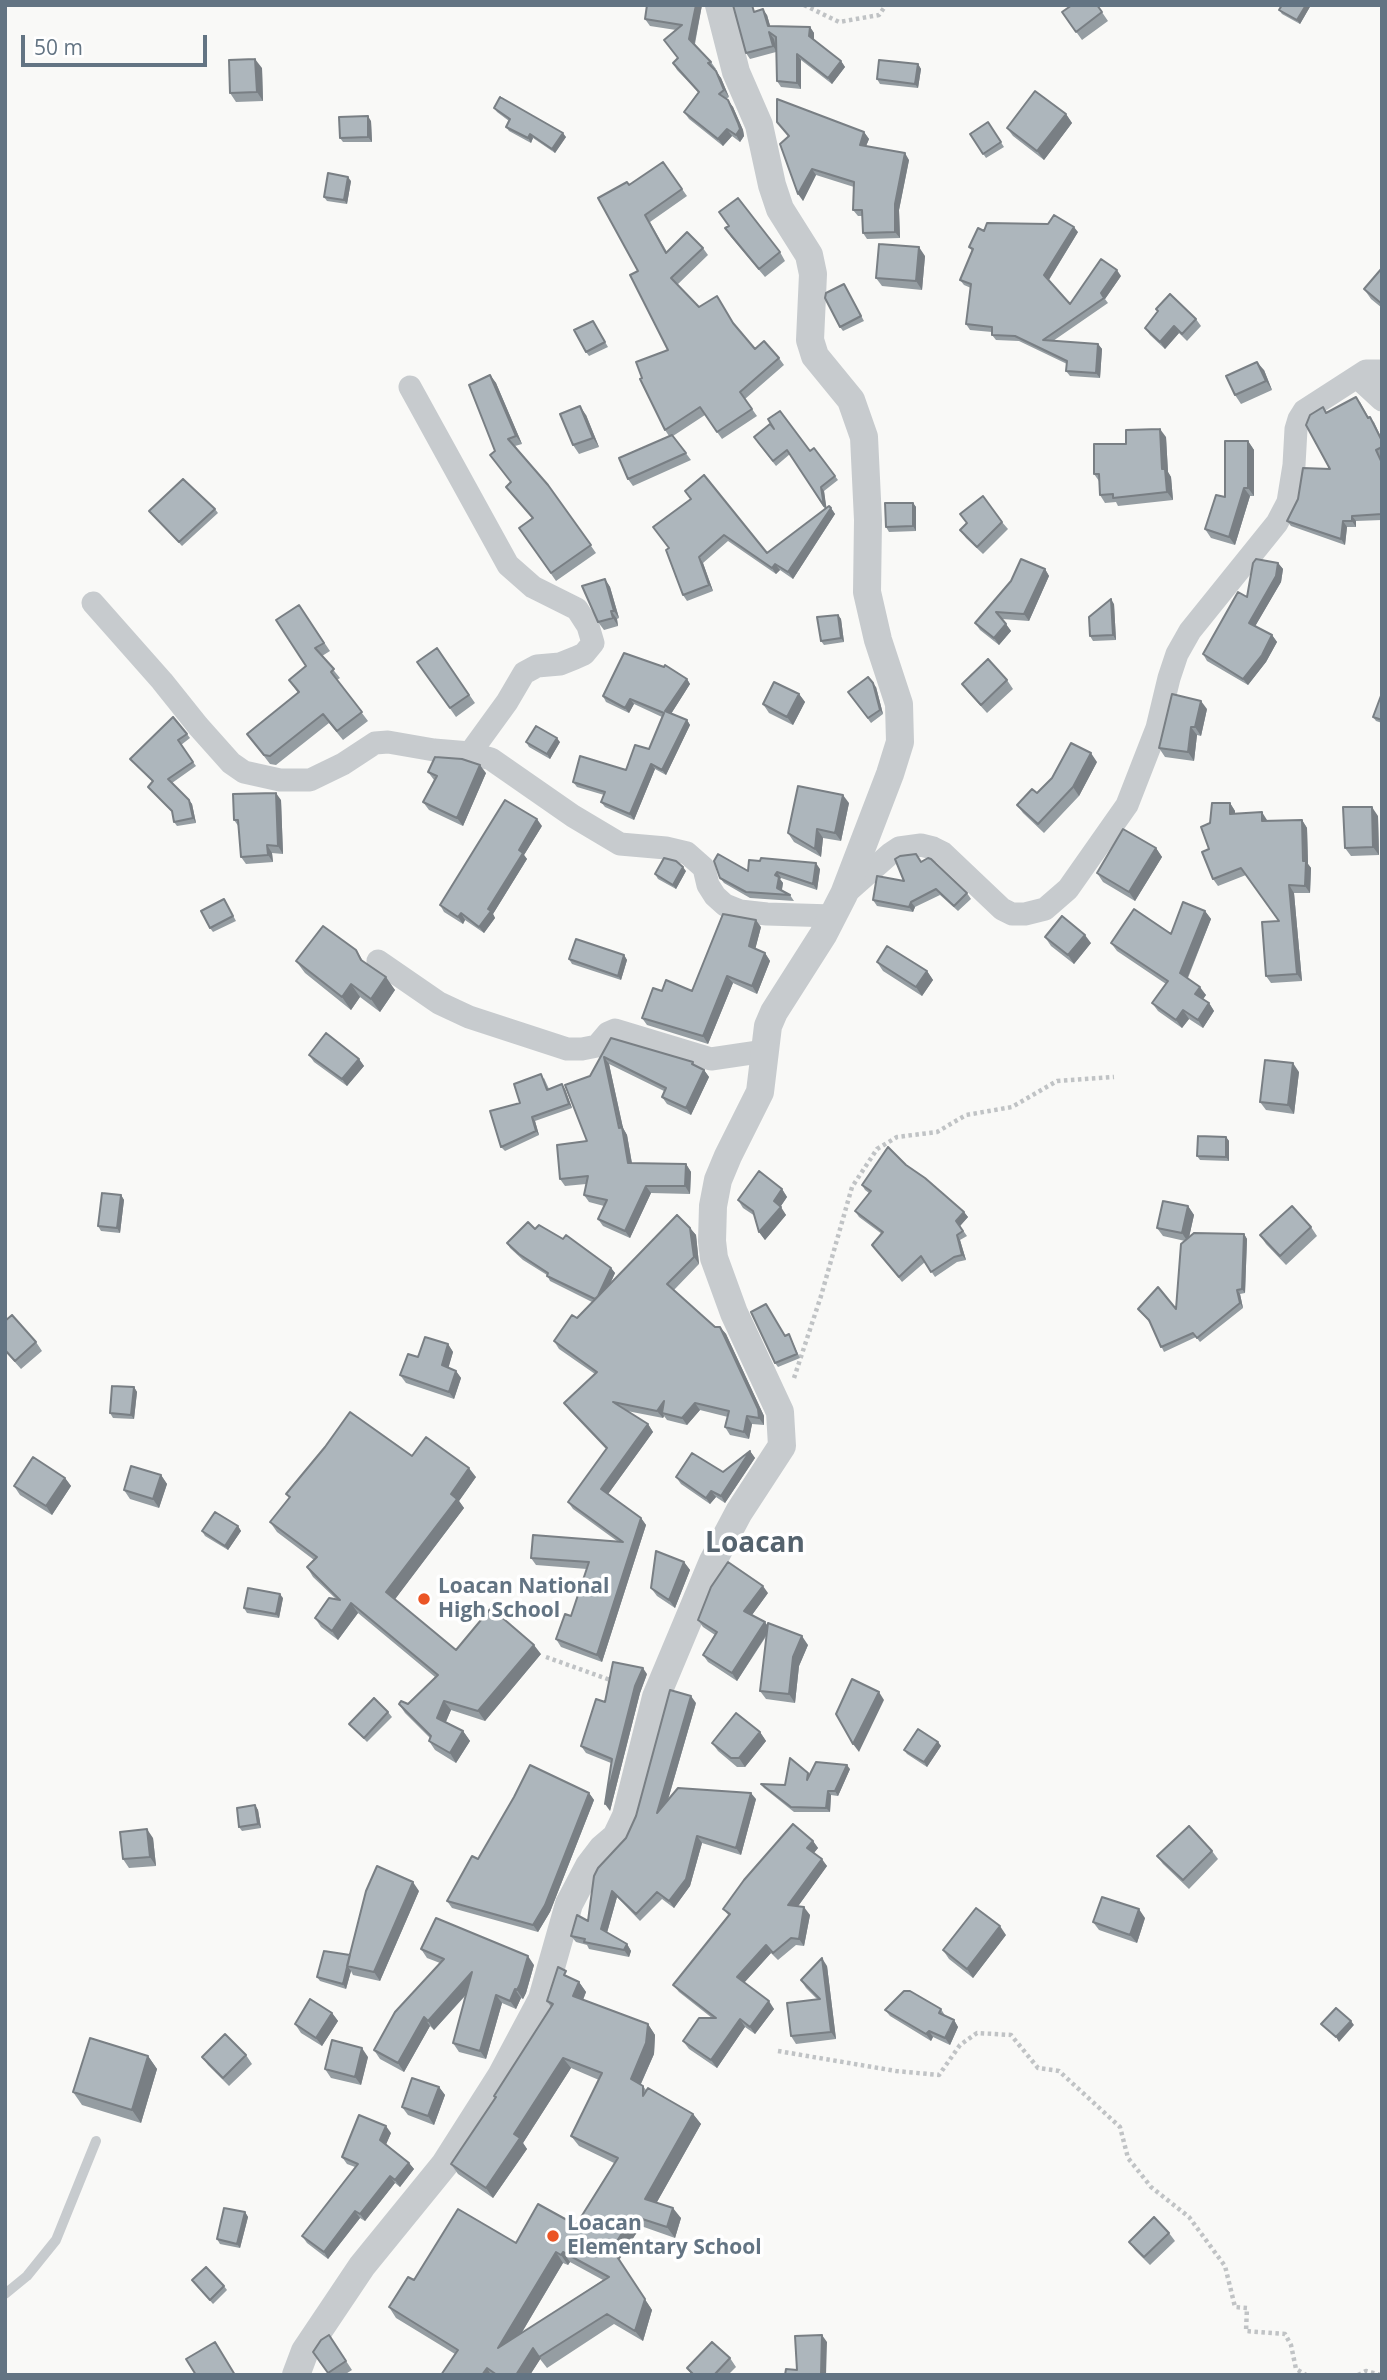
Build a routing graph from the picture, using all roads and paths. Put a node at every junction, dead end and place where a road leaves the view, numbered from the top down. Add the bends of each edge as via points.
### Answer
1 (719, 5) edge
2 (803, 5) edge
3 (886, 5) edge
4 (1382, 371) edge
5 (1357, 377) junction
6 (410, 387) dead end
7 (1382, 400) edge
8 (93, 603) dead end
9 (470, 752) junction
10 (839, 905) junction
11 (378, 961) dead end
12 (765, 1051) junction
13 (1114, 1077) dead end
14 (780, 1412) junction
15 (546, 1657) dead end
16 (656, 1697) junction
17 (778, 2051) dead end
18 (96, 2141) dead end
19 (5, 2294) edge
20 (296, 2375) edge
21 (1306, 2375) edge
22 (1358, 2375) edge
23 (1381, 2375) edge

1 - 10 street via 736,72 759,125 780,209 809,255 813,274 810,340 815,356 851,400 864,437 867,592 899,704 900,742
2 - 3 path via 839,22 879,15
4 - 5 street
5 - 7 street
5 - 10 street via 1304,411 1299,419 1288,502 1277,523 1184,643 1127,805 1068,889 1045,909 1012,914 943,853 921,845 890,854
6 - 9 street via 508,565 533,587 576,609 592,636 593,643 584,654 524,673
8 - 9 street via 198,726 244,772 280,780 310,780 375,743
9 - 10 street via 491,760 620,844 687,853 704,868 708,885 725,905 767,914
10 - 12 street via 774,1012
11 - 12 street via 439,1003 469,1017 567,1049 597,1046 615,1030 711,1059
12 - 14 street via 760,1092 718,1180 712,1241 734,1313
13 - 14 path via 1057,1081 1012,1107 965,1115 937,1132 897,1137 877,1149 852,1187 814,1319
14 - 16 street via 782,1446 713,1561
15 - 16 path
16 - 20 street via 626,1816 617,1837 589,1866 569,1904 542,1999 501,2076 445,2164 362,2266 305,2351
17 - 21 path via 939,2075 960,2045 977,2033 1011,2035 1038,2068 1059,2071 1120,2127 1128,2158 1151,2187 1189,2217 1225,2266 1236,2307 1247,2308 1246,2331 1285,2334 1296,2369
18 - 19 lane via 56,2240 27,2276
22 - 23 path via 1366,2371

